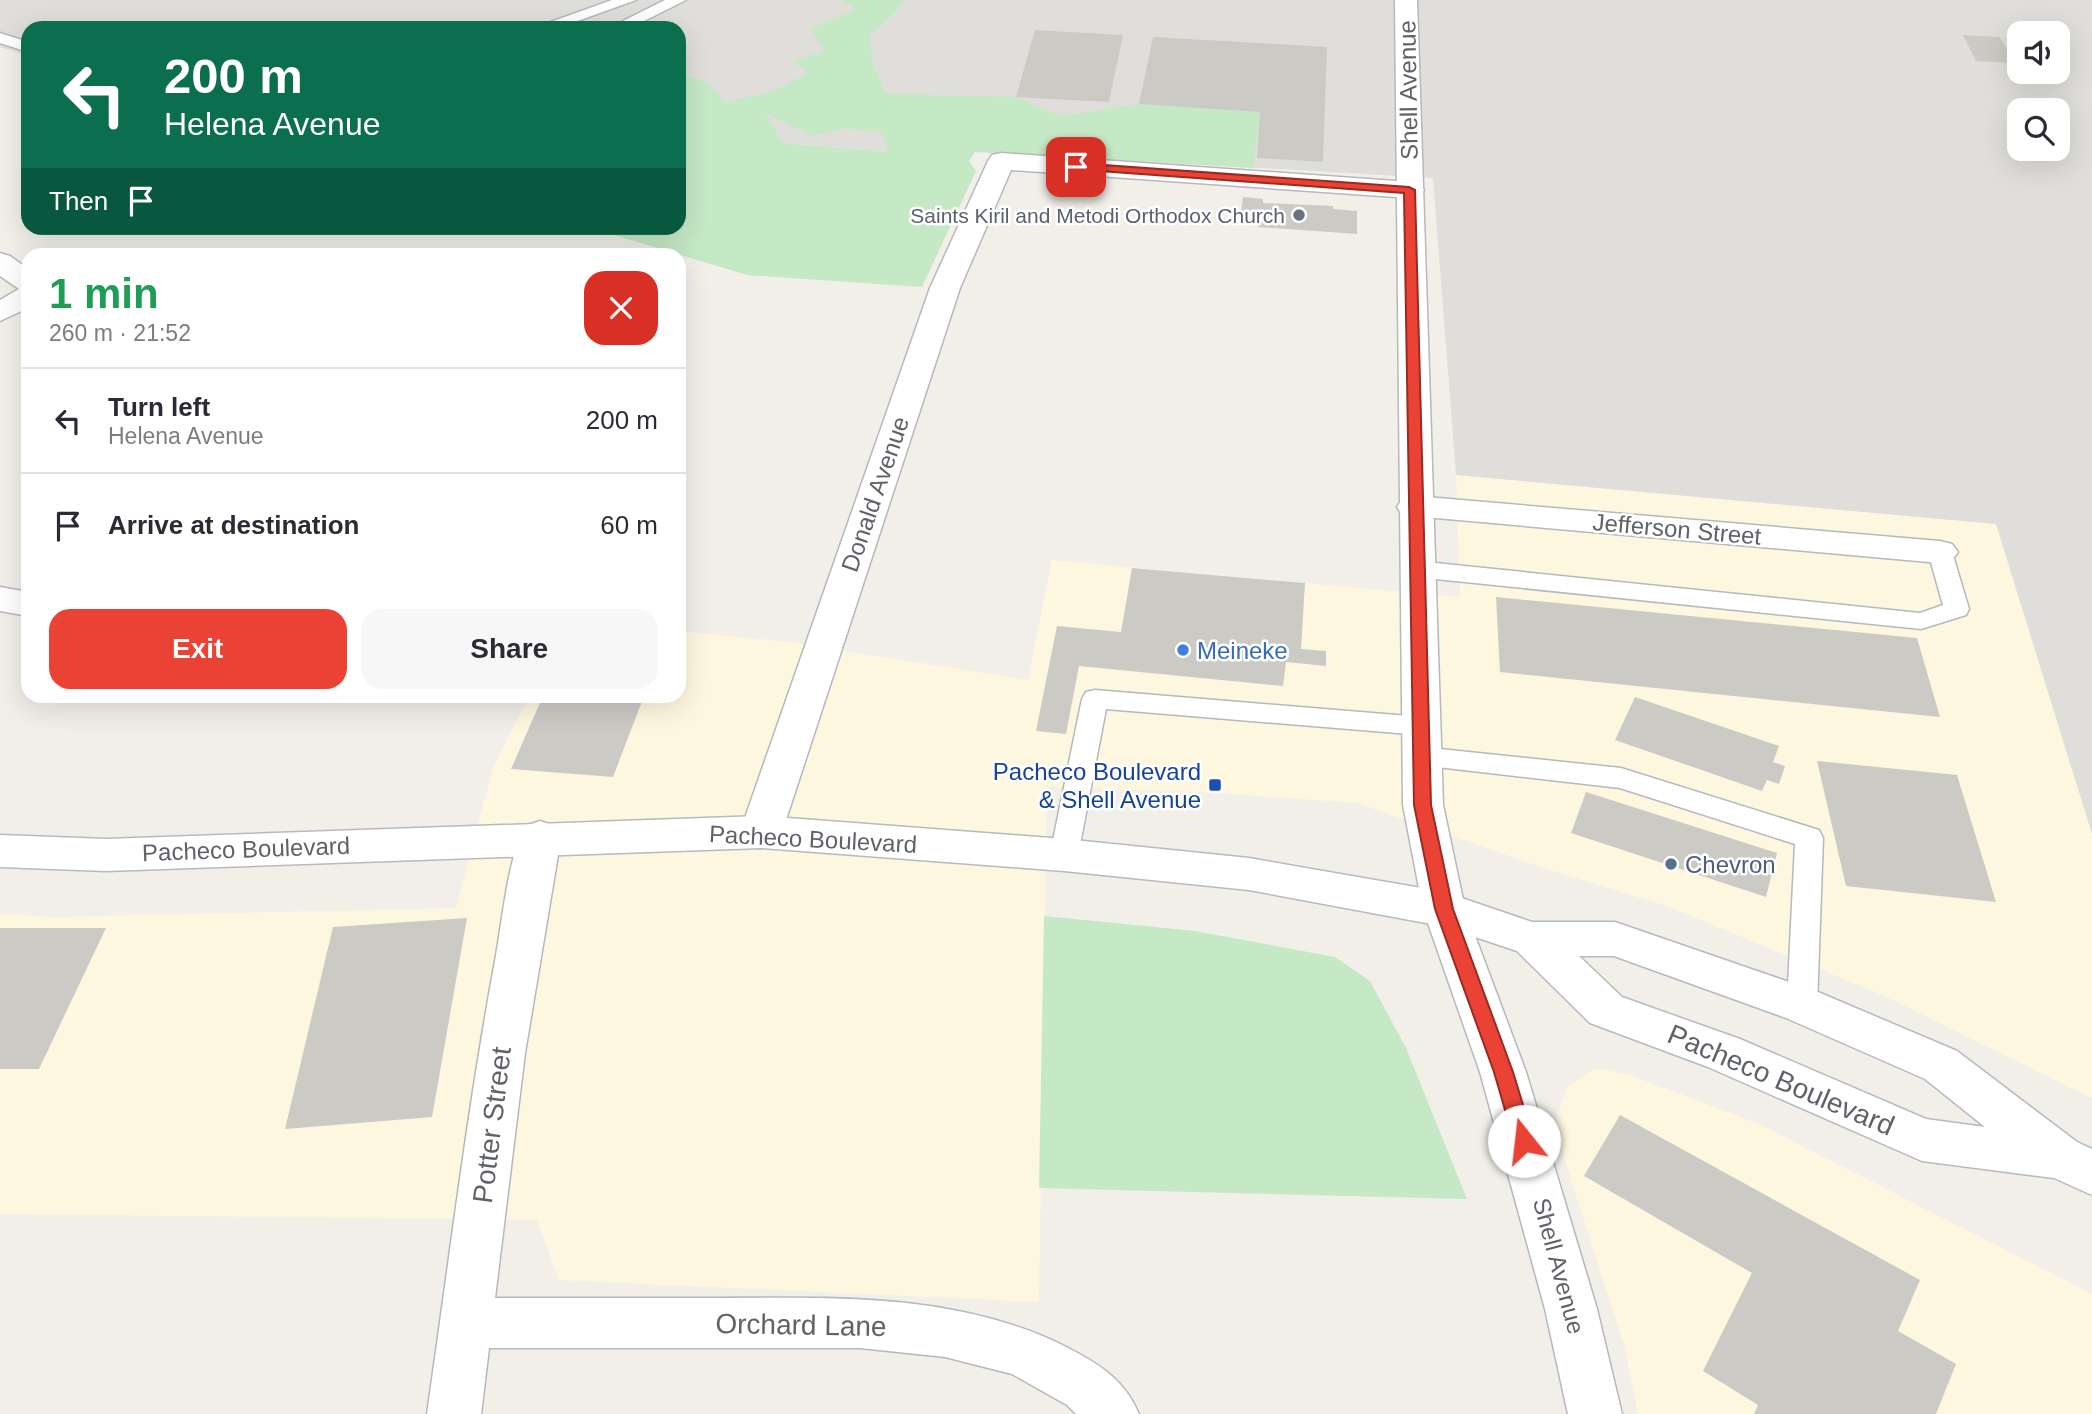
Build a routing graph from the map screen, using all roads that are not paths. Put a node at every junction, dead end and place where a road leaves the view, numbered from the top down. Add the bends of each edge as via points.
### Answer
1 (628, 0) edge
2 (678, 0) edge
3 (1406, 0) edge
4 (564, 21) edge
5 (632, 21) edge
6 (0, 38) edge
7 (21, 45) edge
8 (1409, 190) junction
9 (0, 262) edge
10 (21, 277) edge
11 (21, 300) edge
12 (0, 312) edge
13 (1414, 507) junction
14 (1940, 552) joint
15 (1416, 569) junction
16 (0, 598) edge
17 (21, 602) edge
18 (1421, 741) junction
19 (761, 832) junction
20 (540, 837) junction
21 (0, 851) edge
22 (1064, 855) junction
23 (1444, 909) junction
24 (1532, 939) junction
25 (1802, 1005) junction
26 (2076, 1165) edge
27 (467, 1323) junction
28 (454, 1414) edge
29 (1112, 1414) edge
30 (1595, 1414) edge

1 - 4 lane
2 - 5 lane
3 - 8 street, Shell Avenue
6 - 7 lane
8 - 13 street, Shell Avenue
8 - 19 street, Donald Avenue via 1001,161 945,288
9 - 10 street
11 - 12 street
13 - 14 street, Jefferson Street
13 - 15 street, Shell Avenue
14 - 15 lane via 1957,609 1921,621
15 - 18 street, Shell Avenue
16 - 17 street
18 - 22 lane via 1095,699
18 - 23 street, Shell Avenue via 1423,805
18 - 25 lane via 1621,778 1809,838
19 - 20 street, Pacheco Boulevard
19 - 22 street, Pacheco Boulevard
20 - 21 street, Pacheco Boulevard via 106,855
20 - 27 street, Potter Street via 517,946
22 - 23 street, Pacheco Boulevard via 1249,874
23 - 24 street, Pacheco Boulevard
23 - 30 street, Shell Avenue via 1507,1084 1571,1309
24 - 25 street, Pacheco Boulevard via 1615,939
24 - 26 street, Pacheco Boulevard via 1606,1010 1724,1053 1922,1140
25 - 26 street, Pacheco Boulevard via 1941,1065
27 - 28 street, Potter Street
27 - 29 street, Orchard Lane via 860,1323 945,1332 1021,1351 1086,1386

